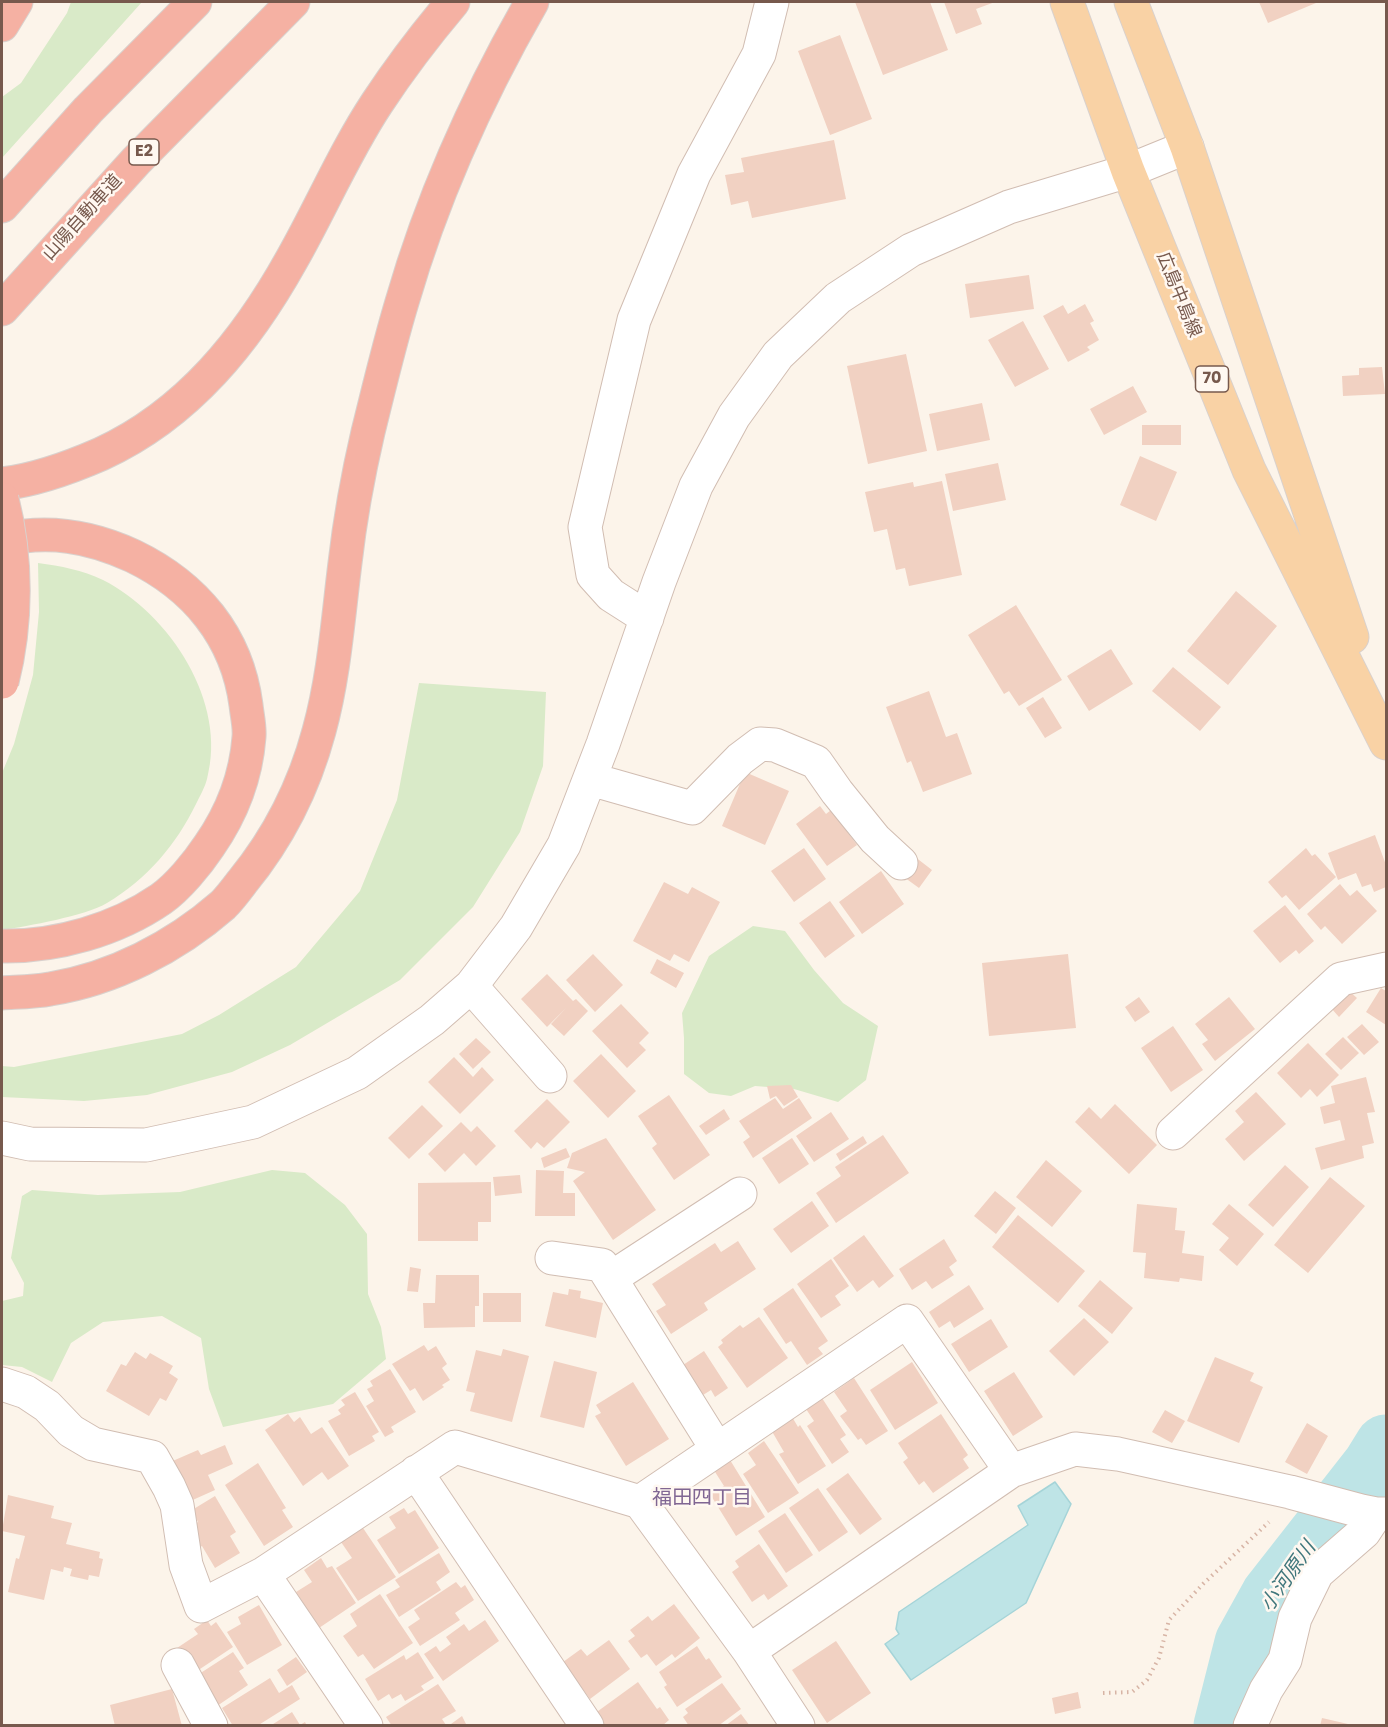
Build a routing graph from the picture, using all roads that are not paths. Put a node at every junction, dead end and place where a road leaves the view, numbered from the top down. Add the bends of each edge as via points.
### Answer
1 (16, 2) edge
2 (195, 2) edge
3 (293, 2) edge
4 (453, 2) edge
5 (532, 2) edge
6 (772, 2) edge
7 (1067, 2) edge
8 (1131, 2) edge
9 (2, 25) edge
10 (1187, 147) junction
11 (1128, 171) junction
12 (2, 206) edge
13 (2, 309) edge
14 (2, 484) edge
15 (2, 498) edge
16 (2, 540) edge
17 (646, 618) junction
18 (2, 682) edge
19 (1386, 741) edge
20 (590, 778) junction
21 (901, 862) dead end
22 (2, 946) edge
23 (1386, 969) edge
24 (471, 986) junction
25 (2, 993) edge
26 (550, 1076) dead end
27 (1173, 1133) dead end
28 (2, 1138) edge
29 (740, 1194) dead end
30 (552, 1258) dead end
31 (611, 1278) junction
32 (2, 1384) edge
33 (717, 1449) junction
34 (1011, 1471) junction
35 (416, 1472) junction
36 (640, 1502) junction
37 (1374, 1513) edge
38 (263, 1574) junction
39 (749, 1651) junction
40 (178, 1665) dead end
41 (211, 1725) edge
42 (366, 1725) edge
43 (587, 1725) edge
44 (798, 1725) edge
45 (1250, 1725) edge

1 - 9 highway
2 - 12 highway via 88,110
3 - 13 highway, 山陽自動車道 / E2 via 136,161
4 - 14 highway via 376,104 293,258 233,351 196,390 120,446 70,468
5 - 25 highway via 452,163 402,300 353,505 320,730 283,825 225,903 144,959 97,978 50,989
6 - 17 street via 759,54 694,174 634,320 585,527 593,575 611,595
7 - 11 main road, 広島中島線 / 70
8 - 10 main road, 広島中島線 / 70
10 - 11 street
10 - 19 main road, 広島中島線 / 70
11 - 17 street via 1009,207 911,250 838,298 778,355 734,416 696,486
11 - 19 main road, 広島中島線 / 70 via 1249,470
15 - 18 highway, bridge via 12,558 13,613
16 - 22 highway via 64,534 111,546 159,569 199,602 227,643 243,686 250,735 242,781 225,823 198,863 162,899 118,922 68,939
17 - 20 street
20 - 21 street via 692,808 740,759 760,744 775,745 816,762 875,839
20 - 24 street via 564,845 516,927
23 - 27 street via 1341,979
24 - 26 street
24 - 28 street via 432,1020 357,1073 253,1122 146,1145 30,1144
29 - 31 street
30 - 31 street via 602,1265
31 - 33 street
32 - 38 street via 26,1392 47,1406 71,1431 93,1444 152,1457 177,1505 186,1565 201,1606
33 - 34 street via 907,1321
33 - 36 street
34 - 37 street via 1075,1449 1118,1454
34 - 39 street
35 - 36 street via 455,1447
35 - 38 street
35 - 43 street
36 - 39 street
37 - 45 street via 1364,1532 1317,1573 1295,1618 1285,1660
38 - 42 street
39 - 44 street
40 - 41 street

